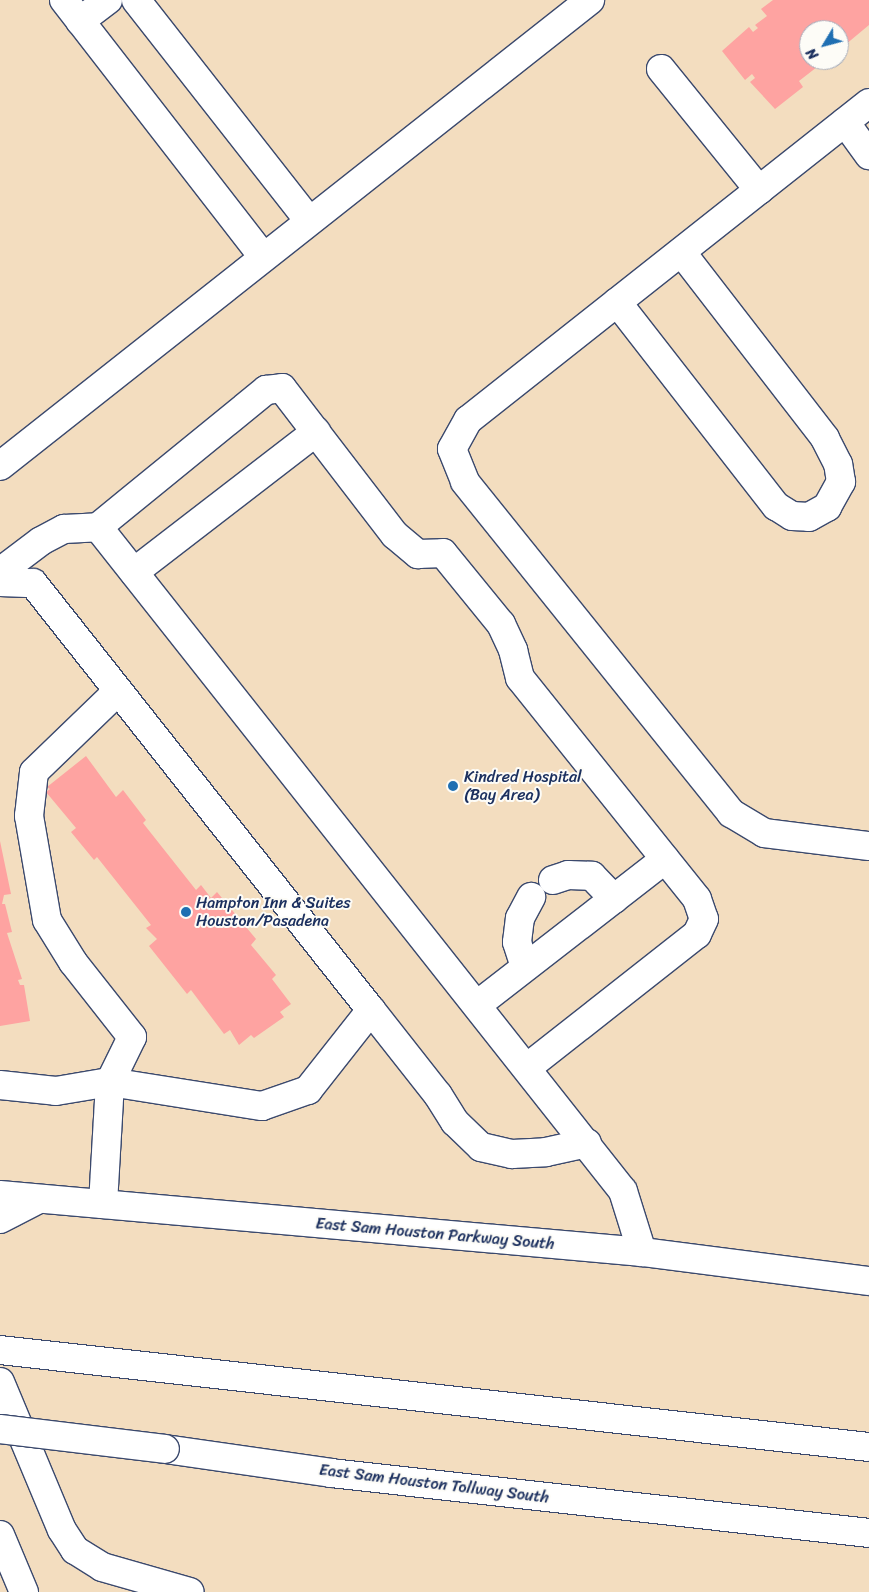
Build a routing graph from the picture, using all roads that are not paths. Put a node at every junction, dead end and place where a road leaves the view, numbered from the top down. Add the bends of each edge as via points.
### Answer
1 (108, 0) edge
2 (136, 0) edge
3 (590, 0) edge
4 (72, 10) edge
5 (661, 69) dead end
6 (869, 103) edge
7 (845, 122) junction
8 (869, 155) edge
9 (759, 190) junction
10 (308, 219) junction
11 (681, 252) junction
12 (263, 258) junction
13 (617, 302) junction
14 (316, 432) junction
15 (0, 466) edge
16 (98, 527) junction
17 (0, 572) edge
18 (134, 572) junction
19 (0, 582) edge
20 (118, 691) junction
21 (869, 846) edge
22 (665, 859) junction
23 (553, 880) dead end
24 (531, 897) dead end
25 (614, 899) junction
26 (525, 968) junction
27 (477, 1005) junction
28 (371, 1010) junction
29 (527, 1068) junction
30 (110, 1082) junction
31 (0, 1085) edge
32 (587, 1143) junction
33 (0, 1195) edge
34 (38, 1200) junction
35 (103, 1204) junction
36 (0, 1219) edge
37 (642, 1252) junction
38 (869, 1281) edge
39 (0, 1350) edge
40 (0, 1382) edge
41 (0, 1429) edge
42 (869, 1447) edge
43 (869, 1533) edge
44 (0, 1535) edge
45 (0, 1587) edge
46 (24, 1592) edge
47 (29, 1592) edge
48 (190, 1592) edge

1 - 4 main road
2 - 10 main road
3 - 10 main road
4 - 12 main road
5 - 9 main road
6 - 7 main road
7 - 8 main road
7 - 9 main road
9 - 11 main road
10 - 12 main road
11 - 13 main road
11 - 13 main road via 825,438 838,464 841,482 827,507 809,518 792,516 776,506
12 - 15 main road
13 - 21 main road via 468,420 452,449 465,482 731,813 764,833
14 - 16 main road via 282,388 266,390
14 - 18 main road
14 - 22 main road via 395,535 418,554 443,553 501,624 513,650 520,678
16 - 17 main road via 64,529 41,541
16 - 18 main road
18 - 27 main road
19 - 20 main road via 33,583
20 - 28 main road
20 - 30 main road via 34,772 29,816 47,920 73,962 132,1037
22 - 25 main road
22 - 29 main road via 697,899 704,919 697,934
23 - 25 main road via 568,875 592,876
24 - 26 main road via 520,918 517,942
25 - 26 main road
26 - 27 main road
27 - 29 main road
28 - 30 main road via 308,1090 262,1106
28 - 32 main road via 438,1095 455,1122 481,1146 512,1154 546,1152
29 - 32 main road
30 - 31 main road via 56,1091
30 - 35 main road
32 - 37 main road via 623,1191
33 - 34 main road, East Sam Houston Parkway South
34 - 35 main road, East Sam Houston Parkway South
34 - 36 main road
35 - 37 main road, East Sam Houston Parkway South
37 - 38 main road, East Sam Houston Parkway South
39 - 42 main road
40 - 48 main road via 62,1530 75,1550 102,1567
41 - 43 main road, East Sam Houston Tollway South, bridge via 331,1473
44 - 46 main road
45 - 46 main road
46 - 47 main road

